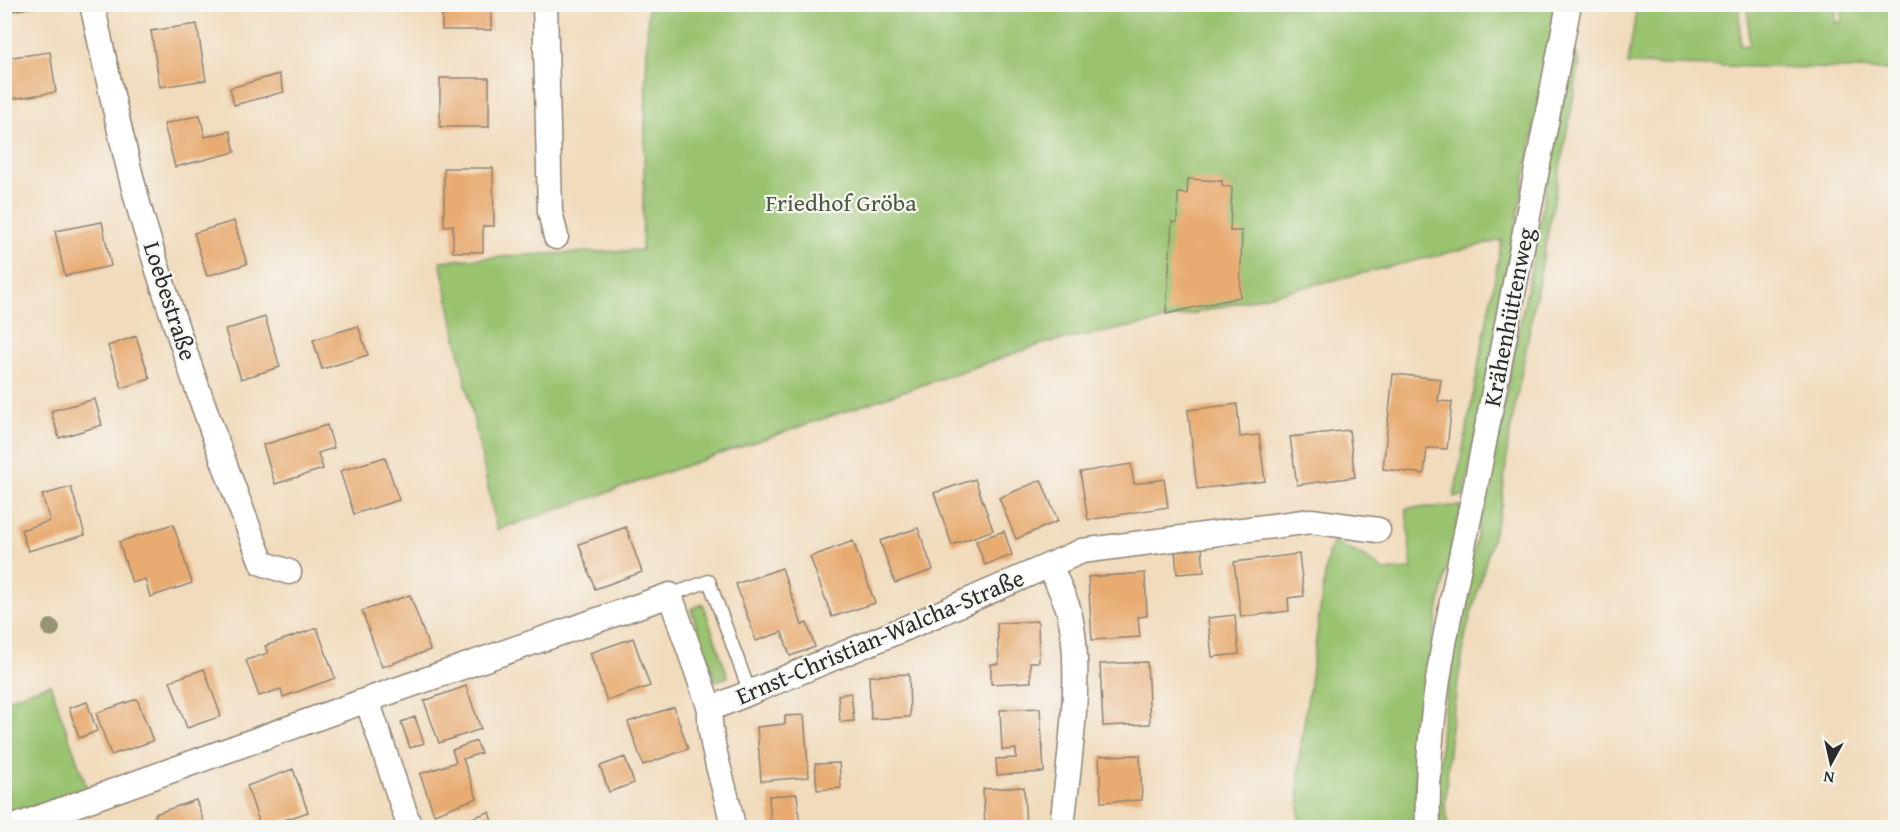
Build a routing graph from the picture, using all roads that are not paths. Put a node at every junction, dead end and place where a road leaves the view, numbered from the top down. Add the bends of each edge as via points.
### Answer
1 (92, 4) edge
2 (545, 4) edge
3 (1569, 4) edge
4 (556, 237) dead end
5 (1378, 531) dead end
6 (1050, 566) junction
7 (289, 572) dead end
8 (670, 595) junction
9 (750, 693) junction
10 (367, 700) junction
11 (710, 709) junction
12 (11, 828) edge
13 (410, 828) edge
14 (733, 828) edge
15 (1062, 828) edge
16 (1428, 828) edge

1 - 7 street, Loebestraße via 142,217 230,479 262,563
2 - 4 street via 550,212
3 - 16 street, Krähenhüttenweg via 1446,629 1428,765
5 - 6 street, Ernst-Christian-Walcha-Straße via 1311,521 1082,551
6 - 9 street, Ernst-Christian-Walcha-Straße
6 - 15 street, Ernst-Christian-Walcha-Straße via 1068,608 1074,645 1073,711
8 - 9 lane via 709,581
8 - 10 street
8 - 11 street, Ernst-Christian-Walcha-Straße
9 - 11 street, Ernst-Christian-Walcha-Straße
10 - 12 street
10 - 13 street
11 - 14 street, Ernst-Christian-Walcha-Straße via 709,728

